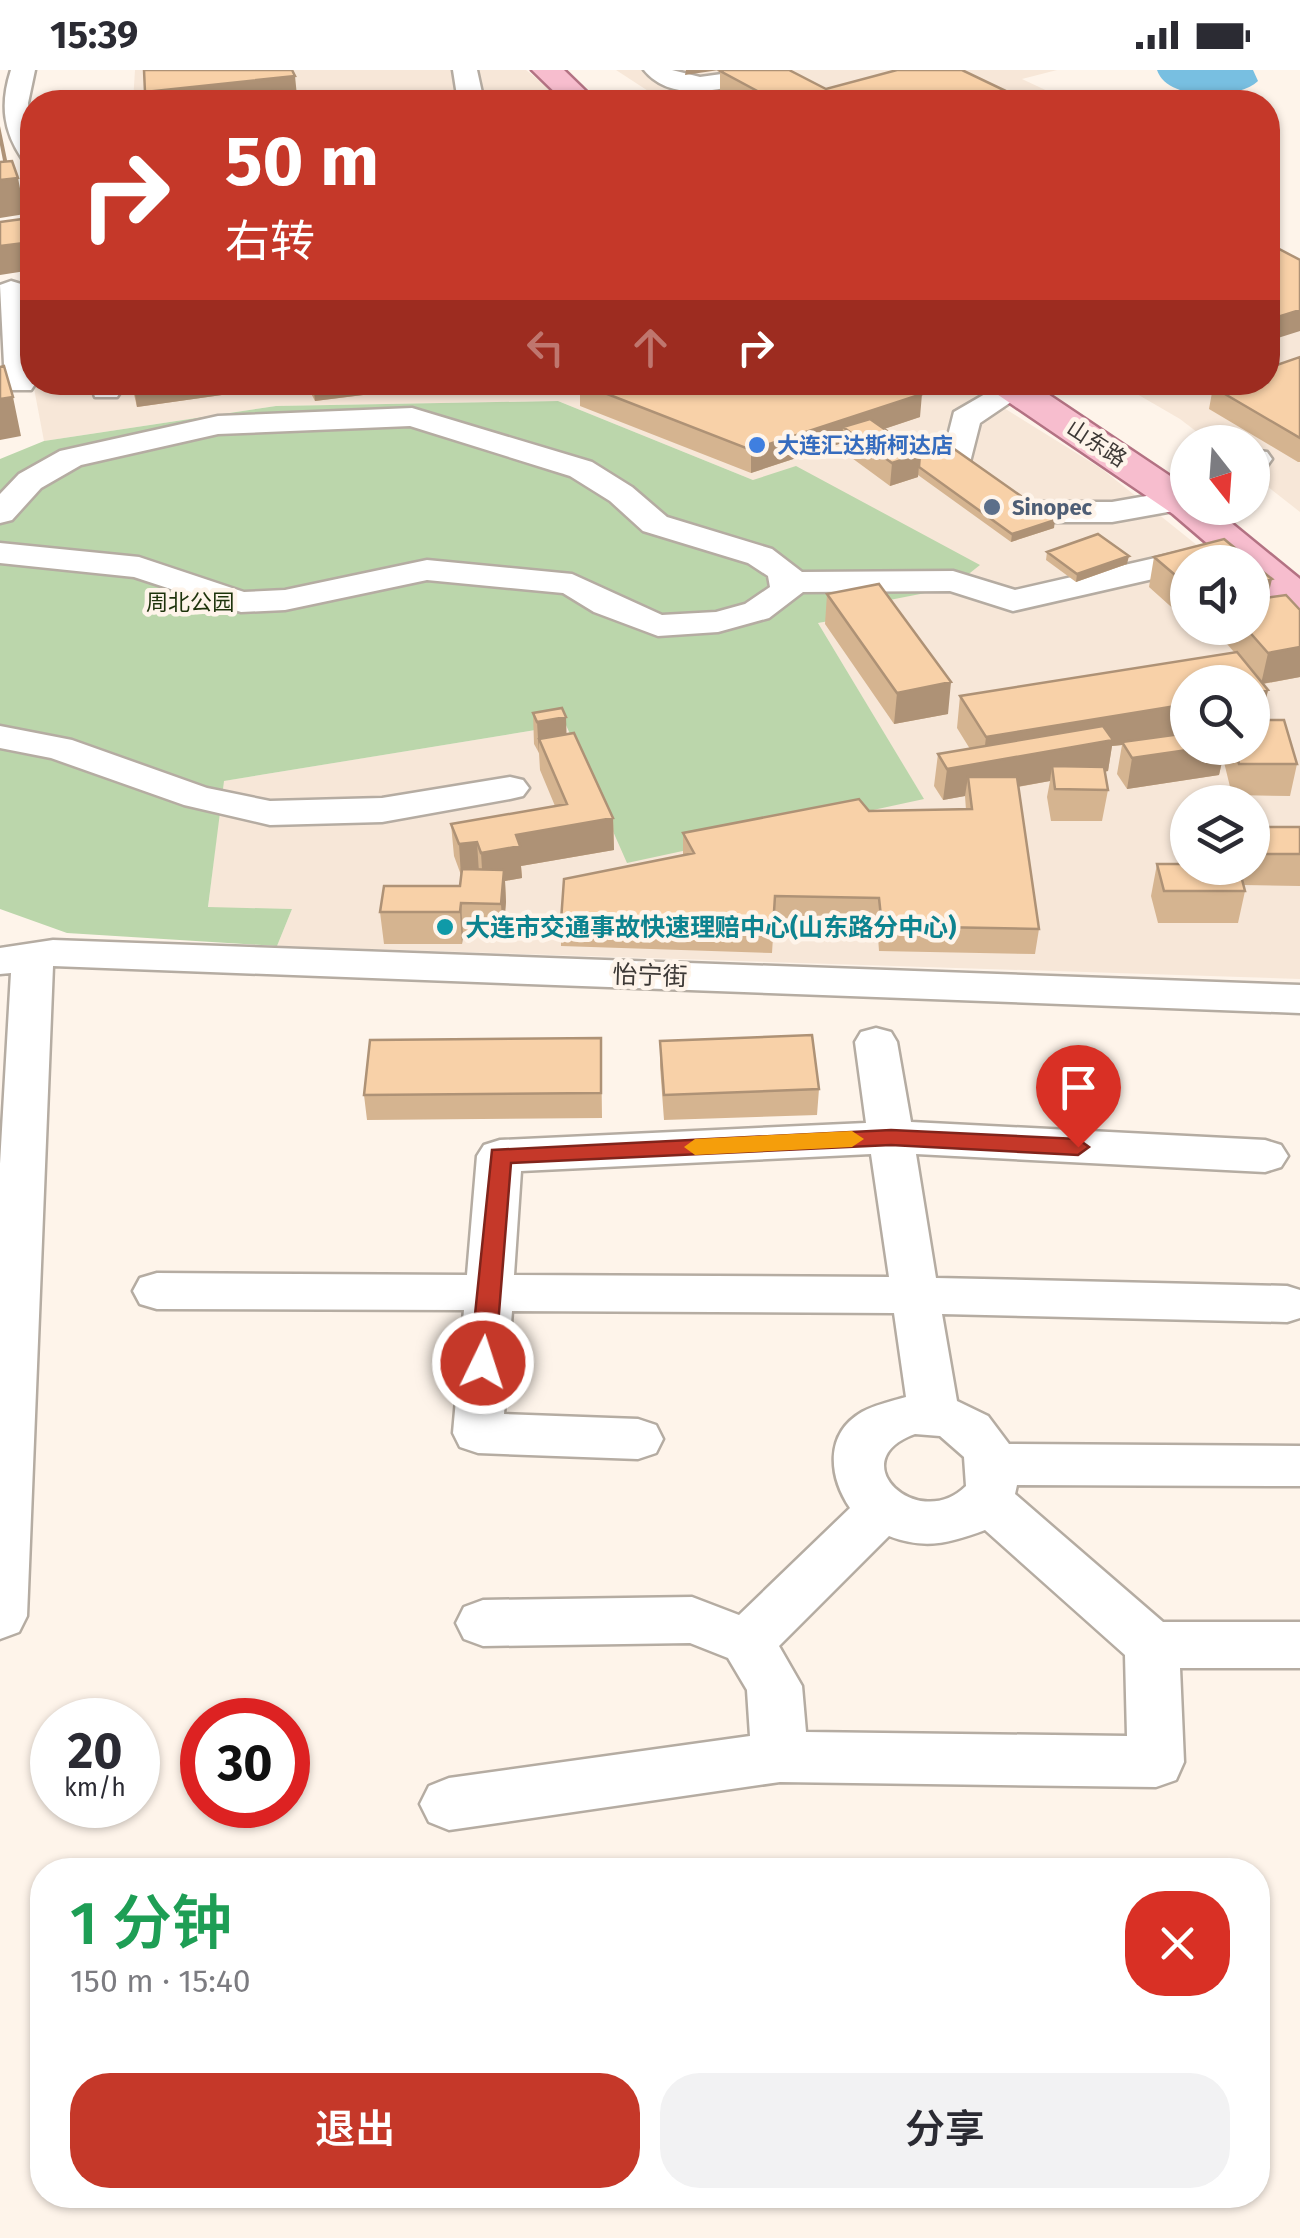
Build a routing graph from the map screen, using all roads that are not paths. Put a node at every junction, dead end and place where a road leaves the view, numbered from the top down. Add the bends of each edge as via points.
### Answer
1 (23, 70) edge
2 (548, 70) edge
3 (656, 70) edge
4 (746, 76) edge
5 (569, 90) edge
6 (7, 108) edge
7 (18, 143) edge
8 (14, 289) edge
9 (16, 339) edge
10 (18, 384) edge
11 (998, 395) edge
12 (1024, 395) edge
13 (958, 459) edge
14 (1170, 490) edge
15 (1170, 502) edge
16 (1032, 512) edge
17 (0, 514) edge
18 (1213, 525) edge
19 (1235, 545) edge
20 (0, 553) edge
21 (1170, 565) edge
22 (1270, 574) edge
23 (786, 582) junction
24 (1295, 594) edge
25 (0, 737) edge
26 (510, 788) dead end
27 (16, 958) edge
28 (1300, 998) edge
29 (876, 1042) dead end
30 (891, 1138) junction
31 (1265, 1156) dead end
32 (157, 1291) dead end
33 (488, 1292) junction
34 (916, 1296) junction
35 (1286, 1304) dead end
36 (934, 1414) junction
37 (638, 1439) dead end
38 (1300, 1466) edge
39 (990, 1482) junction
40 (882, 1510) junction
41 (0, 1616) edge
42 (483, 1623) dead end
43 (747, 1642) junction
44 (1300, 1644) edge
45 (1152, 1645) junction
46 (780, 1757) junction
47 (449, 1804) dead end

1 - 6 street
2 - 5 main road
3 - 4 street via 692,87
6 - 7 street
8 - 9 street
9 - 10 street
11 - 13 street via 965,419
12 - 14 main road, 山东路
15 - 16 street via 1112,512
17 - 23 street via 30,481 72,458 218,425 412,418 581,469 654,524 760,556 785,572
18 - 19 main road, 山东路
20 - 23 street via 139,567 241,602 286,600 427,570 572,584 658,626 718,622 757,611 787,592
21 - 23 street via 1013,601 954,581
22 - 24 main road, 山东路
25 - 26 street via 58,748 197,797 270,813 382,810
27 - 28 street, 怡宁街 via 92,954
27 - 41 street
29 - 30 street
30 - 31 street
30 - 33 street via 500,1156
30 - 34 street
32 - 33 street
33 - 34 street
33 - 37 street via 478,1433
34 - 35 street
34 - 36 street
36 - 39 street via 974,1432 987,1446
36 - 40 street via 892,1418 862,1441 857,1477
38 - 39 street
39 - 40 street via 971,1514 950,1522 903,1520
39 - 45 street
40 - 43 street
42 - 43 street via 692,1620
43 - 46 street via 774,1686
44 - 45 street
45 - 46 street via 1156,1762
46 - 47 street

